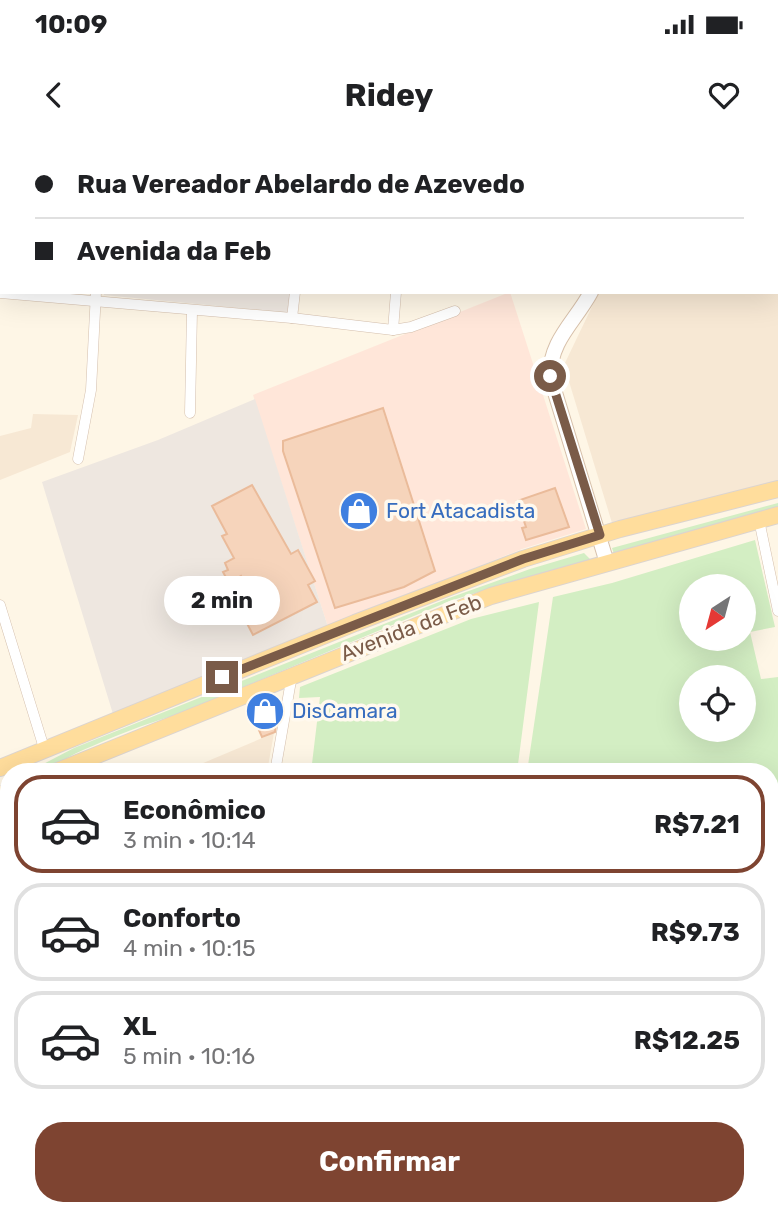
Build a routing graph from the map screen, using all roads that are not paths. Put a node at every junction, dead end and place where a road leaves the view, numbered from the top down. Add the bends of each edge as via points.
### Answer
1 (32, 294) edge
2 (295, 294) edge
3 (396, 294) edge
4 (591, 294) edge
5 (96, 296) edge
6 (192, 311) junction
7 (455, 311) dead end
8 (292, 318) junction
9 (393, 330) junction
10 (190, 413) dead end
11 (78, 459) dead end
12 (778, 489) edge
13 (778, 515) edge
14 (759, 520) junction
15 (600, 535) junction
16 (607, 563) junction
17 (0, 605) edge
18 (778, 611) edge
19 (293, 674) junction
20 (44, 748) junction
21 (11, 763) edge
22 (78, 763) edge
23 (277, 763) edge

1 - 5 street
2 - 8 street
3 - 9 street
4 - 15 street via 555,346 550,376
5 - 6 street
5 - 11 street via 90,390
6 - 8 street
6 - 10 street
7 - 9 street
8 - 9 street
12 - 15 main road, Avenida da Feb
13 - 14 main road
14 - 16 main road
14 - 18 street
15 - 16 street
15 - 20 main road, Avenida da Feb via 355,623
16 - 19 main road, Avenida da Feb via 598,576 456,611
17 - 20 street
19 - 22 main road, Avenida da Feb
19 - 23 street
20 - 21 main road, Avenida da Feb

